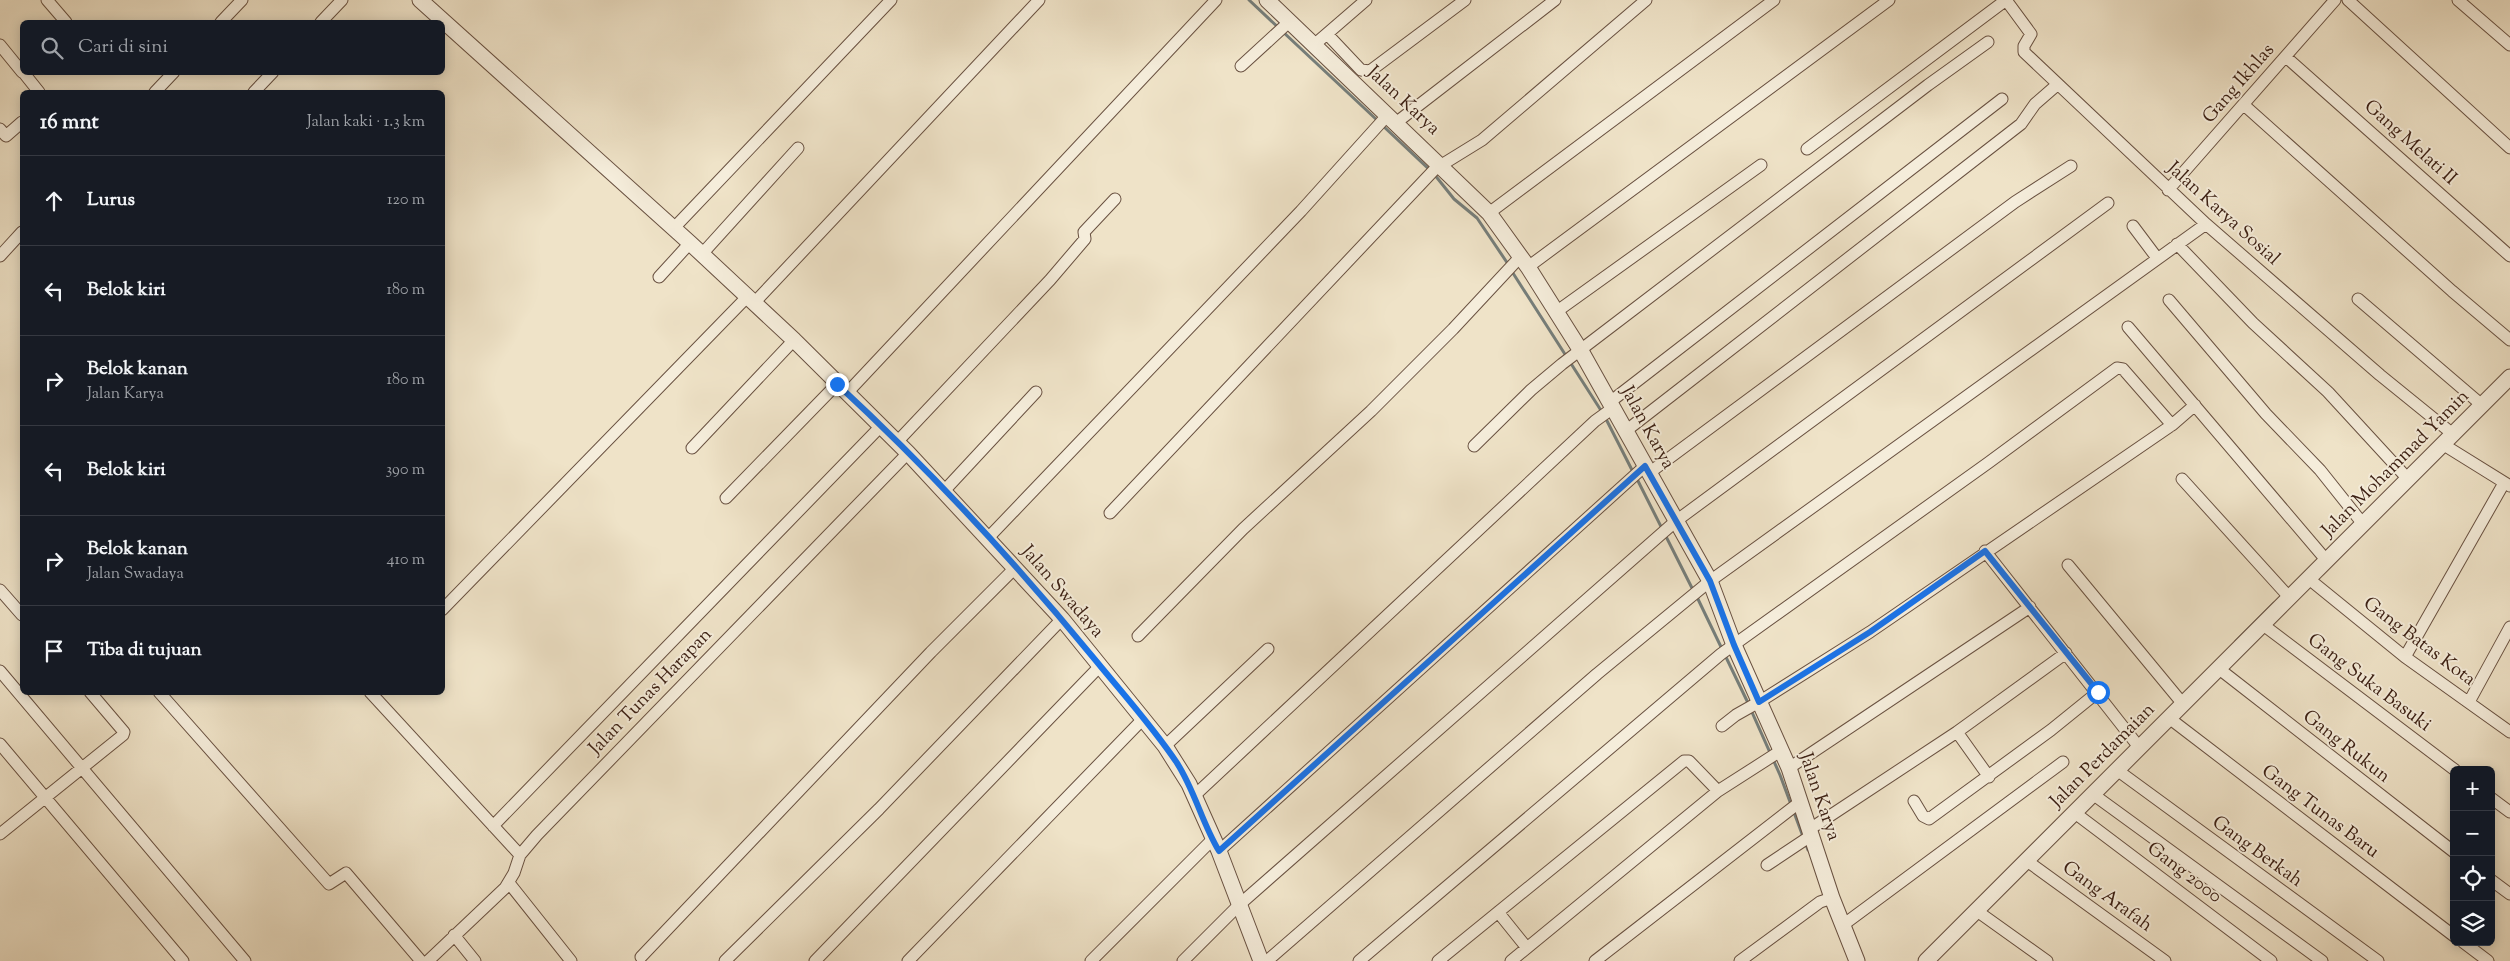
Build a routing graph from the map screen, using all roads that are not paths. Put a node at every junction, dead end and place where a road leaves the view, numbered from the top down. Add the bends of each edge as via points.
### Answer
1 (47, 0) edge
2 (242, 0) edge
3 (342, 0) edge
4 (891, 0) edge
5 (1040, 0) edge
6 (1216, 0) edge
7 (1269, 0) edge
8 (1366, 0) edge
9 (1465, 0) edge
10 (1555, 0) edge
11 (1646, 0) edge
12 (1774, 0) edge
13 (1890, 0) edge
14 (2006, 0) edge
15 (2335, 0) edge
16 (2348, 0) edge
17 (2458, 0) edge
18 (427, 2) edge
19 (64, 20) edge
20 (223, 20) edge
21 (323, 20) edge
22 (1285, 26) junction
23 (1326, 34) junction
24 (1988, 42) dead end
25 (0, 44) edge
26 (1314, 45) junction
27 (2510, 45) edge
28 (2286, 57) junction
29 (1241, 66) dead end
30 (20, 68) edge
31 (26, 75) edge
32 (171, 75) edge
33 (270, 75) edge
34 (2058, 84) junction
35 (38, 90) edge
36 (157, 90) edge
37 (256, 90) edge
38 (2002, 99) dead end
39 (2244, 105) junction
40 (1390, 119) junction
41 (20, 123) edge
42 (3, 132) edge
43 (798, 148) dead end
44 (2510, 148) edge
45 (1807, 149) dead end
46 (1761, 165) dead end
47 (2071, 166) dead end
48 (1435, 170) junction
49 (2168, 190) junction
50 (1115, 199) dead end
51 (2108, 203) dead end
52 (1489, 213) junction
53 (2206, 224) junction
54 (2133, 226) dead end
55 (673, 229) junction
56 (20, 234) edge
57 (690, 243) junction
58 (2177, 244) junction
59 (702, 254) junction
60 (0, 256) edge
61 (2510, 256) edge
62 (2157, 258) junction
63 (1523, 261) junction
64 (660, 277) dead end
65 (751, 299) junction
66 (2358, 299) dead end
67 (2169, 300) dead end
68 (1556, 312) junction
69 (2128, 327) dead end
70 (794, 340) junction
71 (2510, 340) edge
72 (1571, 358) junction
73 (2510, 377) edge
74 (842, 388) junction
75 (1036, 392) dead end
76 (2195, 405) junction
77 (2484, 406) junction
78 (1610, 407) junction
79 (2172, 425) junction
80 (881, 426) junction
81 (1627, 430) junction
82 (2449, 440) junction
83 (897, 442) junction
84 (1474, 446) dead end
85 (692, 448) dead end
86 (908, 453) junction
87 (1644, 470) junction
88 (2182, 479) dead end
89 (2408, 479) junction
90 (2507, 484) edge
91 (944, 490) junction
92 (726, 498) dead end
93 (1110, 513) dead end
94 (2360, 521) junction
95 (1673, 524) junction
96 (988, 538) junction
97 (1985, 551) junction
98 (2327, 561) junction
99 (2068, 566) dead end
100 (1015, 568) junction
101 (2309, 579) junction
102 (1707, 584) junction
103 (0, 590) edge
104 (2289, 597) junction
105 (445, 607) edge
106 (2030, 607) junction
107 (20, 613) edge
108 (1062, 619) junction
109 (2262, 624) junction
110 (2510, 627) edge
111 (1138, 636) dead end
112 (1268, 649) dead end
113 (1728, 650) junction
114 (2066, 653) junction
115 (2405, 657) junction
116 (1100, 666) junction
117 (2218, 668) junction
118 (0, 672) edge
119 (2098, 692) junction
120 (93, 695) edge
121 (162, 695) edge
122 (373, 695) edge
123 (2468, 702) junction
124 (2183, 704) junction
125 (1753, 705) junction
126 (2169, 718) junction
127 (1143, 719) junction
128 (1722, 726) dead end
129 (1957, 732) junction
130 (2510, 732) edge
131 (0, 744) edge
132 (1165, 746) junction
133 (2139, 747) junction
134 (1779, 751) junction
135 (2063, 762) dead end
136 (81, 767) junction
137 (2450, 767) edge
138 (1789, 768) junction
139 (2117, 770) junction
140 (1989, 777) junction
141 (1718, 792) junction
142 (2094, 794) junction
143 (1194, 796) junction
144 (46, 797) junction
145 (1914, 801) dead end
146 (2495, 801) edge
147 (1795, 805) junction
148 (2510, 812) edge
149 (2075, 813) junction
150 (493, 826) junction
151 (2, 830) edge
152 (1811, 832) junction
153 (1215, 846) junction
154 (2450, 849) edge
155 (520, 855) junction
156 (2028, 861) junction
157 (1766, 865) dead end
158 (509, 883) junction
159 (2495, 883) edge
160 (2510, 894) edge
161 (1827, 900) junction
162 (1239, 906) junction
163 (1977, 911) junction
164 (1498, 912) junction
165 (1843, 924) junction
166 (2450, 932) edge
167 (454, 935) junction
168 (2468, 946) edge
169 (1527, 948) junction
170 (641, 957) dead end
171 (1852, 959) edge
172 (1932, 959) edge
173 (183, 961) edge
174 (245, 961) edge
175 (421, 961) edge
176 (428, 961) edge
177 (476, 961) edge
178 (571, 961) edge
179 (725, 961) edge
180 (815, 961) edge
181 (908, 961) edge
182 (1091, 961) edge
183 (1184, 961) edge
184 (1261, 961) edge
185 (1267, 961) edge
186 (1359, 961) edge
187 (1438, 961) edge
188 (1511, 961) edge
189 (1595, 961) edge
190 (1740, 961) edge
191 (2048, 961) edge
192 (2165, 961) edge
193 (2271, 961) edge
194 (2322, 961) edge
195 (2378, 961) edge
196 (2488, 961) edge

1 - 19 street
2 - 20 street
3 - 21 street
4 - 55 street
5 - 65 street
6 - 74 street
7 - 22 street, Jalan Karya
8 - 23 street
9 - 23 street via 1370,71 1361,70
10 - 40 street
11 - 48 street via 1482,140
12 - 52 street
13 - 63 street
14 - 34 street, Jalan Karya Sosial via 2031,34 2024,52
14 - 45 street
15 - 28 street, Gang Ikhlas
16 - 44 street
17 - 27 street
18 - 55 street, Jalan Swadaya
22 - 26 street, Jalan Karya
22 - 29 street
23 - 26 street
24 - 72 street
25 - 30 street
26 - 40 street, Jalan Karya
28 - 39 street, Gang Ikhlas
28 - 61 street, Gang Melati II
31 - 35 street
32 - 36 street
33 - 37 street
34 - 49 street, Jalan Karya Sosial
34 - 81 street via 2035,104 2021,124
38 - 78 street
39 - 49 street, Gang Ikhlas
39 - 71 street
40 - 48 street, Jalan Karya
40 - 96 street via 1375,128 1233,283
41 - 42 street
43 - 59 street
46 - 68 street
47 - 87 street via 2007,208
48 - 52 street, Jalan Karya
48 - 93 street
49 - 53 street, Jalan Karya Sosial
50 - 83 street via 1084,232 1085,240 1050,280
51 - 95 street
52 - 63 street, Jalan Karya
53 - 58 street
53 - 82 street, Jalan Karya Sosial via 2380,375
54 - 62 street
55 - 57 street, Jalan Swadaya
56 - 60 street
57 - 59 street, Jalan Swadaya
57 - 64 street
58 - 62 street
58 - 89 street via 2253,323 2328,392
59 - 65 street, Jalan Swadaya
62 - 102 street
63 - 68 street, Jalan Karya
63 - 111 street via 1371,410 1242,529
65 - 70 street, Jalan Swadaya
65 - 105 street
66 - 77 street
67 - 94 street via 2266,414 2320,470
68 - 72 street, Jalan Karya
69 - 76 street
70 - 74 street, Jalan Swadaya
70 - 85 street
72 - 78 street, Jalan Karya
72 - 84 street via 1530,390
73 - 77 street, Jalan Mohammad Yamin
74 - 80 street, Jalan Swadaya
74 - 92 street
75 - 91 street
76 - 79 street
76 - 98 street
77 - 82 street, Jalan Mohammad Yamin
78 - 81 street, Jalan Karya
78 - 143 street
79 - 97 street
79 - 113 street via 2124,368 2117,368
80 - 83 street, Jalan Swadaya
80 - 150 street
81 - 87 street, Jalan Karya
82 - 89 street, Jalan Mohammad Yamin
82 - 90 street, Jalan Karya Sosial
83 - 86 street, Jalan Swadaya
86 - 91 street, Jalan Swadaya
86 - 155 street, Jalan Tunas Harapan
87 - 95 street, Jalan Karya
87 - 153 street
88 - 104 street
89 - 94 street, Jalan Mohammad Yamin
90 - 115 street
91 - 96 street, Jalan Swadaya
94 - 98 street, Jalan Mohammad Yamin
95 - 102 street, Jalan Karya
95 - 162 street
96 - 100 street, Jalan Swadaya
97 - 106 street
97 - 125 street via 1870,632
98 - 101 street, Jalan Mohammad Yamin
99 - 124 street
100 - 108 street, Jalan Swadaya
100 - 170 street
101 - 104 street, Jalan Perdamaian
101 - 115 street, Gang Batas Kota
102 - 113 street, Jalan Karya
102 - 185 street via 1597,674
103 - 107 street
104 - 109 street, Jalan Perdamaian
106 - 114 street
106 - 138 street
108 - 116 street, Jalan Swadaya
108 - 179 street
109 - 117 street, Jalan Perdamaian
109 - 137 street, Gang Suka Basuki
110 - 123 street
112 - 132 street
113 - 125 street, Jalan Karya
113 - 186 street
114 - 119 street
114 - 129 street
115 - 123 street, Gang Batas Kota
116 - 127 street, Jalan Swadaya
116 - 180 street
117 - 124 street, Jalan Perdamaian
117 - 154 street, Gang Rukun
118 - 136 street
119 - 133 street
119 - 140 street
120 - 136 street via 124,735
121 - 175 street via 330,884 346,873
122 - 150 street
123 - 130 street, Gang Batas Kota
124 - 126 street, Jalan Perdamaian
125 - 128 street
125 - 134 street, Jalan Karya
126 - 133 street, Jalan Perdamaian
126 - 166 street, Gang Tunas Baru
127 - 132 street, Jalan Swadaya
127 - 181 street
129 - 140 street
129 - 152 street
131 - 144 street
132 - 143 street, Jalan Swadaya
133 - 139 street, Jalan Perdamaian
134 - 138 street, Jalan Karya
134 - 141 street
135 - 165 street
136 - 144 street
136 - 174 street
138 - 147 street, Jalan Karya
139 - 142 street, Jalan Perdamaian
139 - 195 street, Gang Berkah
140 - 145 street via 1929,819 1923,816
141 - 164 street via 1690,761 1684,761
141 - 169 street
142 - 149 street, Jalan Perdamaian
142 - 194 street
143 - 153 street, Jalan Swadaya
144 - 151 street
144 - 173 street
146 - 148 street
147 - 152 street, Jalan Karya
147 - 189 street
149 - 156 street, Jalan Perdamaian
149 - 193 street, Gang 2000
150 - 155 street
152 - 157 street
152 - 161 street, Jalan Karya
153 - 162 street, Jalan Swadaya
153 - 182 street
155 - 158 street, Jalan Tunas Harapan
156 - 163 street, Jalan Perdamaian
156 - 192 street, Gang Arafah
158 - 167 street, Jalan Tunas Harapan
158 - 178 street
159 - 160 street
161 - 165 street, Jalan Karya
161 - 190 street
162 - 183 street
162 - 184 street, Jalan Swadaya
163 - 172 street, Jalan Perdamaian
163 - 191 street
164 - 169 street
164 - 187 street
165 - 171 street, Jalan Karya
167 - 176 street, Jalan Tunas Harapan
167 - 177 street
168 - 196 street
169 - 188 street

